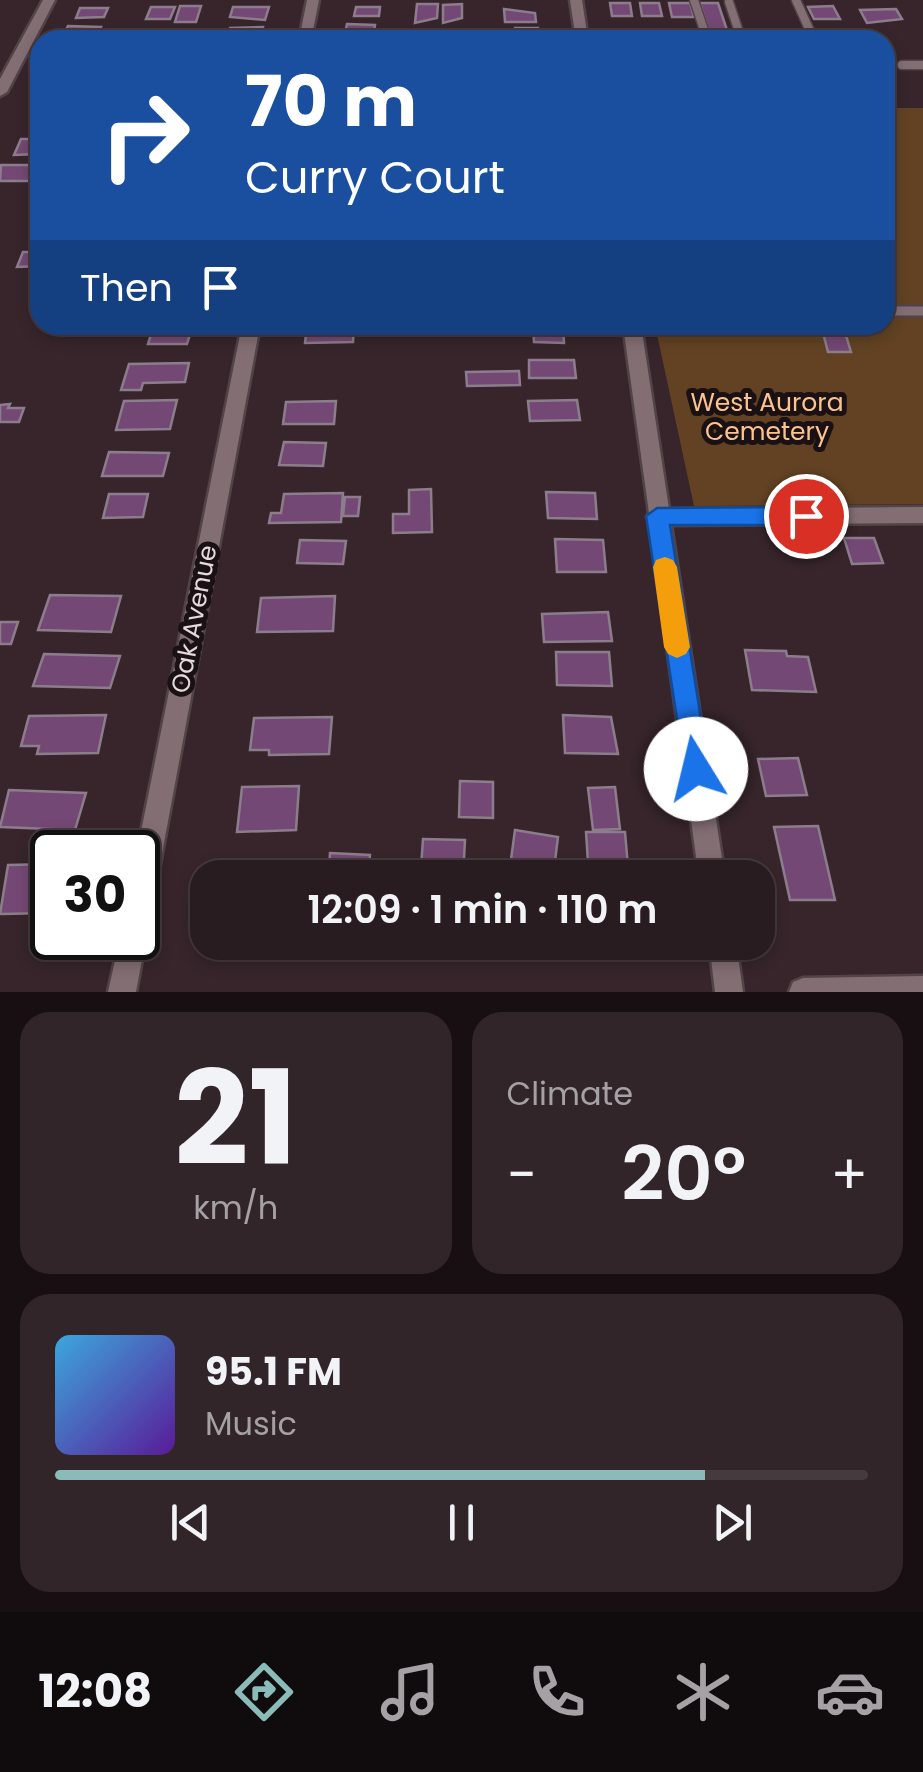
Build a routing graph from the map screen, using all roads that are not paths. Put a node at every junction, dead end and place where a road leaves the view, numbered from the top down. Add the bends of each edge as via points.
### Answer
1 (49, 0) edge
2 (313, 0) edge
3 (576, 0) edge
4 (694, 0) edge
5 (796, 0) edge
6 (729, 2) edge
7 (33, 30) edge
8 (308, 30) edge
9 (580, 30) edge
10 (704, 30) edge
11 (738, 30) edge
12 (810, 30) edge
13 (30, 36) edge
14 (902, 65) dead end
15 (923, 65) edge
16 (0, 92) edge
17 (923, 310) edge
18 (895, 311) edge
19 (249, 335) edge
20 (633, 335) edge
21 (923, 515) edge
22 (657, 516) junction
23 (154, 830) edge
24 (709, 860) edge
25 (129, 960) edge
26 (725, 960) edge
27 (923, 990) edge
28 (122, 992) edge
29 (729, 992) edge
30 (803, 992) edge

1 - 7 street
2 - 8 street
3 - 9 street
4 - 10 lane
5 - 12 lane
6 - 11 lane
13 - 16 street
14 - 15 lane
17 - 18 lane
19 - 23 street, Oak Avenue
20 - 22 street
21 - 22 street
22 - 24 street
25 - 28 street
26 - 29 street
27 - 30 street

